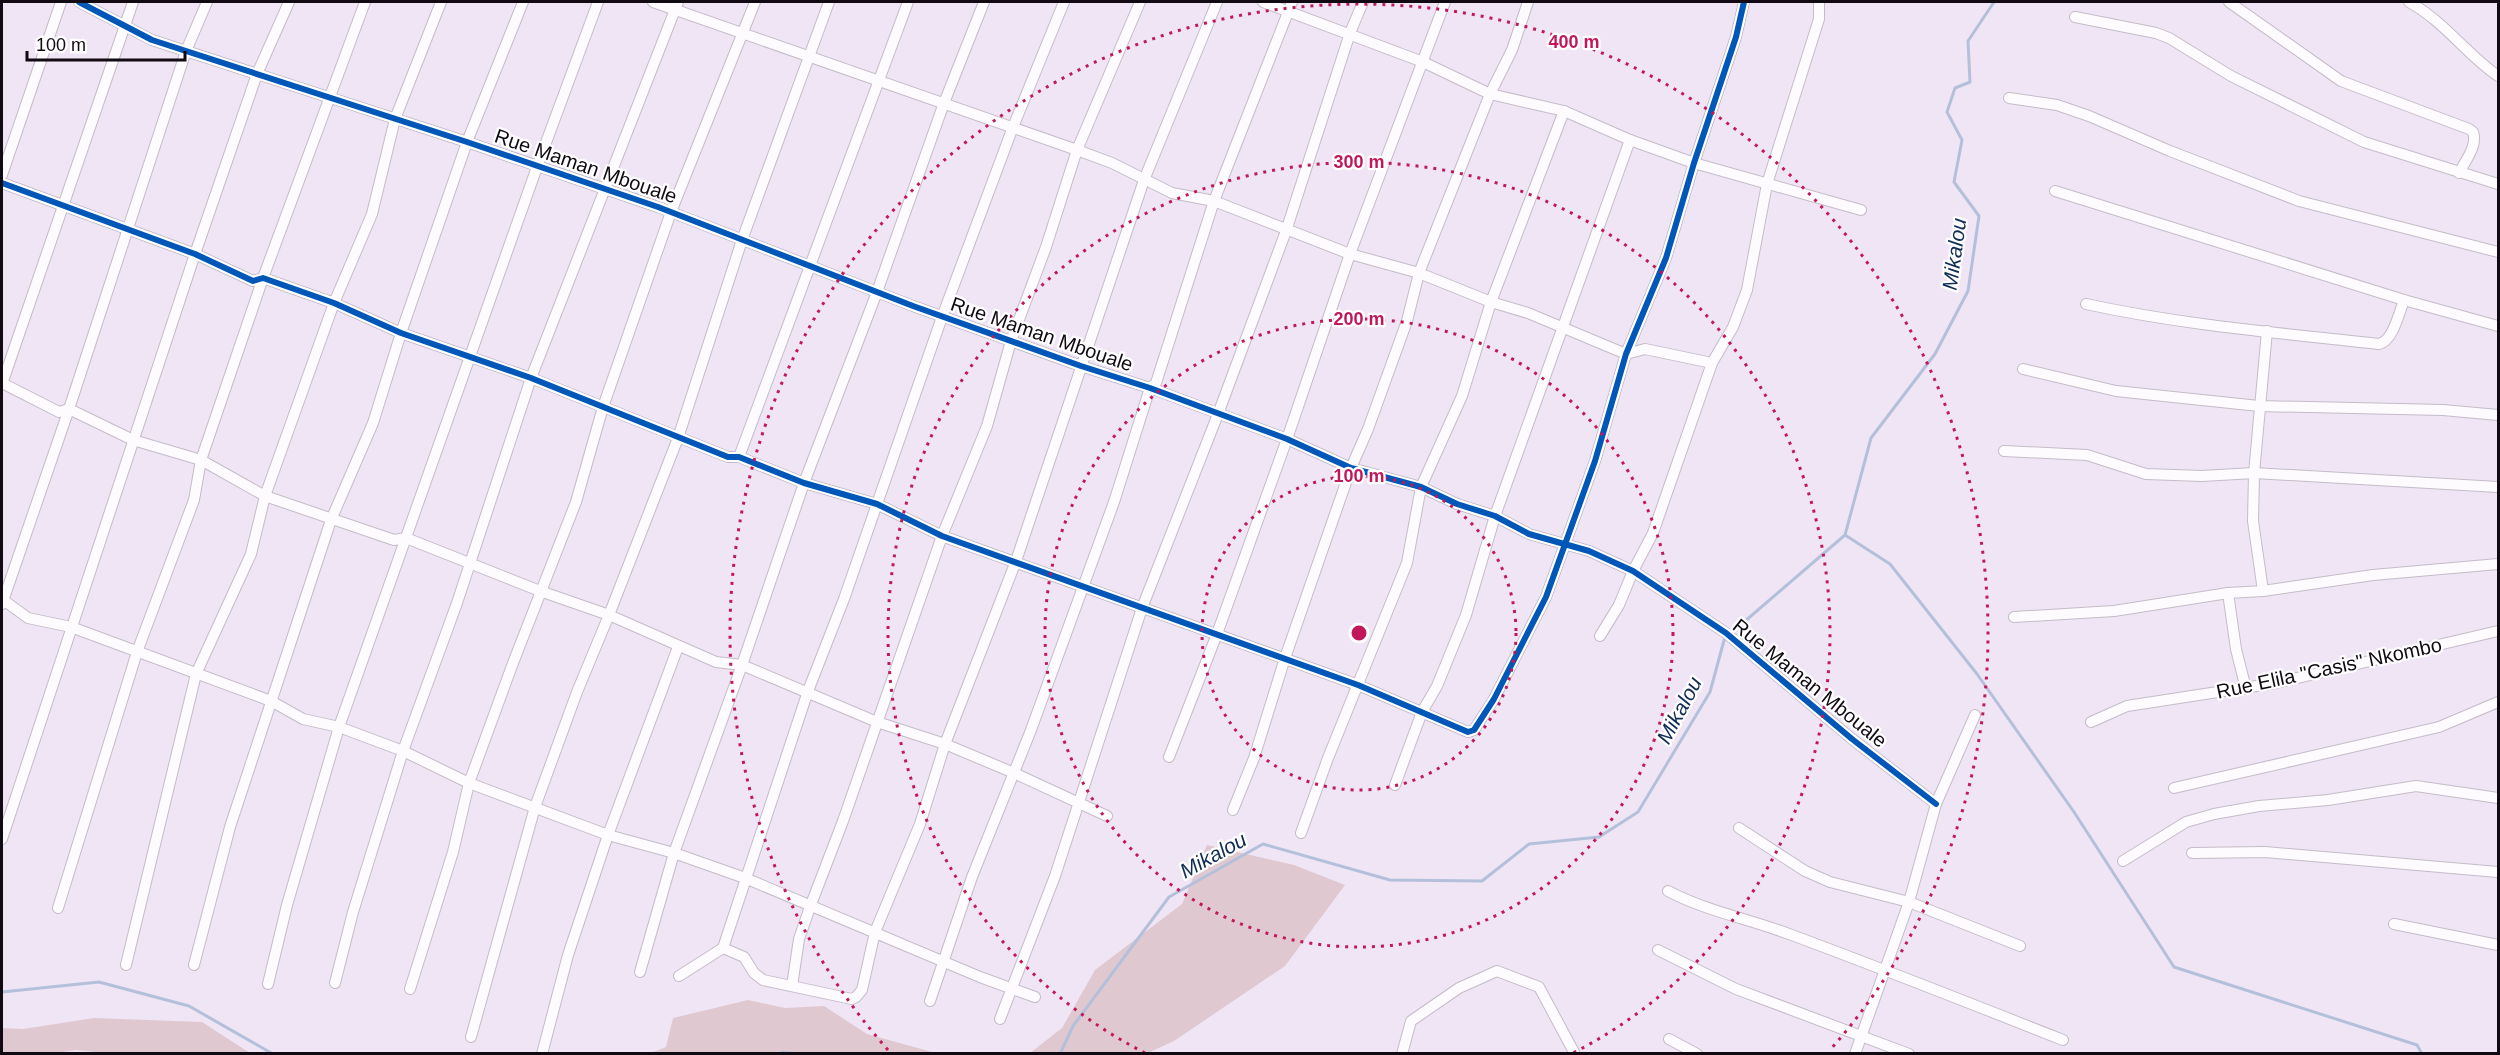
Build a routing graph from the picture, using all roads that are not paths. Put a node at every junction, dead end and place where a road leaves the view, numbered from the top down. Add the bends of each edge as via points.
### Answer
1 (61, 2) edge
2 (80, 2) edge
3 (134, 2) edge
4 (207, 2) edge
5 (289, 2) edge
6 (365, 2) edge
7 (441, 2) edge
8 (523, 2) edge
9 (598, 2) edge
10 (653, 2) edge
11 (755, 2) edge
12 (829, 2) edge
13 (908, 2) edge
14 (984, 2) edge
15 (1064, 2) edge
16 (1140, 2) edge
17 (1217, 2) edge
18 (1263, 2) edge
19 (1363, 2) edge
20 (1445, 2) edge
21 (1528, 2) edge
22 (1744, 2) edge
23 (1819, 2) edge
24 (2229, 2) edge
25 (2409, 2) edge
26 (676, 5) edge
27 (1290, 6) edge
28 (2075, 17) dead end
29 (126, 28) junction
30 (742, 33) junction
31 (1350, 33) junction
32 (186, 51) junction
33 (808, 56) junction
34 (1423, 62) junction
35 (257, 74) junction
36 (2499, 76) edge
37 (878, 80) junction
38 (1490, 94) junction
39 (328, 97) junction
40 (2009, 98) dead end
41 (944, 103) junction
42 (1564, 111) junction
43 (395, 120) junction
44 (1013, 127) junction
45 (1630, 140) junction
46 (467, 142) junction
47 (1077, 150) junction
48 (1694, 163) junction
49 (537, 167) junction
50 (2459, 173) junction
51 (2, 175) edge
52 (1144, 180) junction
53 (2, 183) edge
54 (1767, 184) junction
55 (2499, 184) edge
56 (605, 190) junction
57 (2055, 191) dead end
58 (1214, 201) junction
59 (64, 206) junction
60 (1861, 210) dead end
61 (671, 212) junction
62 (128, 229) junction
63 (1286, 231) junction
64 (742, 240) junction
65 (2499, 252) edge
66 (195, 254) junction
67 (1350, 254) junction
68 (810, 267) junction
69 (1419, 273) junction
70 (263, 278) junction
71 (877, 292) junction
72 (2404, 300) junction
73 (1491, 302) junction
74 (334, 303) junction
75 (2086, 304) dead end
76 (942, 317) junction
77 (2499, 326) edge
78 (1562, 327) junction
79 (2267, 331) junction
80 (401, 333) junction
81 (1011, 341) junction
82 (1626, 354) junction
83 (470, 358) junction
84 (1712, 363) junction
85 (1081, 366) junction
86 (2023, 369) dead end
87 (531, 378) junction
88 (2, 384) edge
89 (1150, 388) junction
90 (2259, 406) junction
91 (603, 407) junction
92 (69, 409) junction
93 (1218, 414) junction
94 (2499, 415) edge
95 (678, 438) junction
96 (1287, 439) junction
97 (134, 440) junction
98 (2004, 451) dead end
99 (738, 457) junction
100 (201, 460) junction
101 (1351, 468) junction
102 (2254, 473) junction
103 (804, 483) junction
104 (1421, 487) junction
105 (2499, 487) edge
106 (265, 496) junction
107 (877, 504) junction
108 (1495, 516) junction
109 (331, 520) junction
110 (942, 536) junction
111 (406, 538) junction
112 (1564, 542) junction
113 (1016, 561) junction
114 (470, 562) junction
115 (2499, 564) edge
116 (1633, 571) junction
117 (1082, 586) junction
118 (540, 591) junction
119 (2263, 591) junction
120 (2228, 593) junction
121 (2, 601) edge
122 (1142, 608) junction
123 (609, 615) junction
124 (2014, 617) dead end
125 (70, 627) junction
126 (2499, 631) edge
127 (1217, 634) junction
128 (1600, 636) dead end
129 (678, 647) junction
130 (137, 652) junction
131 (1285, 658) junction
132 (742, 665) junction
133 (196, 674) junction
134 (1358, 685) junction
135 (2246, 688) junction
136 (808, 692) junction
137 (271, 701) junction
138 (2499, 702) edge
139 (1422, 712) junction
140 (1975, 715) dead end
141 (877, 722) junction
142 (2091, 722) dead end
143 (339, 727) junction
144 (945, 744) junction
145 (404, 751) junction
146 (1169, 757) dead end
147 (1014, 773) junction
148 (469, 783) junction
149 (1395, 785) dead end
150 (2174, 788) dead end
151 (2499, 798) edge
152 (1078, 802) junction
153 (1936, 804) junction
154 (535, 807) junction
155 (1233, 810) dead end
156 (1107, 816) dead end
157 (1739, 828) dead end
158 (1301, 833) dead end
159 (608, 834) junction
160 (2, 839) edge
161 (674, 853) junction
162 (2192, 853) dead end
163 (2123, 861) dead end
164 (2499, 872) edge
165 (745, 878) junction
166 (1668, 891) dead end
167 (1909, 902) junction
168 (810, 907) junction
169 (58, 908) dead end
170 (2394, 924) dead end
171 (875, 932) junction
172 (2499, 945) edge
173 (2020, 946) dead end
174 (723, 948) junction
175 (1658, 950) dead end
176 (943, 962) junction
177 (126, 965) dead end
178 (194, 965) dead end
179 (1884, 969) junction
180 (640, 972) dead end
181 (679, 976) dead end
182 (335, 983) dead end
183 (268, 984) dead end
184 (792, 986) junction
185 (411, 989) dead end
186 (1011, 990) junction
187 (1035, 997) dead end
188 (930, 1001) dead end
189 (1000, 1019) dead end
190 (1861, 1035) junction
191 (471, 1037) dead end
192 (1670, 1039) dead end
193 (2063, 1040) dead end
194 (542, 1053) edge
195 (1402, 1053) edge
196 (1575, 1053) edge
197 (1697, 1053) edge
198 (1855, 1053) edge
199 (1909, 1053) edge

1 - 51 street
2 - 29 street, Rue Maman Mbouale
3 - 29 street
4 - 32 street
5 - 35 street
6 - 39 street
7 - 43 street
8 - 46 street
9 - 49 street
10 - 26 street
11 - 30 street
12 - 33 street
13 - 37 street
14 - 41 street
15 - 44 street
16 - 47 street
17 - 52 street
18 - 27 street
19 - 31 street
20 - 34 street
21 - 38 street via 1512,50
22 - 48 street
23 - 54 street via 1819,19
24 - 50 street via 2341,81 2469,129 2474,142
25 - 36 street via 2432,15 2481,64
26 - 30 street
26 - 56 street
27 - 31 street
27 - 58 street
28 - 50 street via 2169,38 2231,76 2354,137
29 - 32 street, Rue Maman Mbouale
29 - 59 street
30 - 33 street
30 - 61 street
31 - 34 street
31 - 63 street
32 - 35 street, Rue Maman Mbouale
32 - 62 street
33 - 37 street
33 - 64 street
34 - 38 street
34 - 67 street
35 - 39 street, Rue Maman Mbouale
35 - 66 street
37 - 41 street
37 - 68 street
38 - 42 street
38 - 69 street
39 - 43 street, Rue Maman Mbouale
39 - 70 street
40 - 65 street via 2057,105 2089,116 2299,201
41 - 44 street
41 - 71 street
42 - 45 street
42 - 73 street
43 - 46 street, Rue Maman Mbouale
43 - 74 street via 372,213
44 - 47 street
44 - 76 street
45 - 48 street
45 - 78 street
46 - 49 street, Rue Maman Mbouale
46 - 80 street
47 - 52 street
47 - 81 street
48 - 54 street
48 - 82 street via 1666,258
49 - 56 street, Rue Maman Mbouale
49 - 83 street
50 - 55 street
52 - 58 street via 1172,193
52 - 85 street
53 - 59 street
54 - 60 street
54 - 84 street via 1747,290 1733,327
56 - 61 street, Rue Maman Mbouale
56 - 87 street
57 - 72 street
58 - 63 street
58 - 89 street via 1156,383
59 - 62 street
59 - 88 street
61 - 64 street, Rue Maman Mbouale
61 - 91 street
62 - 66 street
62 - 92 street
63 - 67 street
63 - 93 street
64 - 68 street, Rue Maman Mbouale
64 - 95 street
66 - 70 street via 253,281
66 - 97 street
67 - 69 street
67 - 96 street
68 - 71 street, Rue Maman Mbouale
68 - 99 street
69 - 73 street
69 - 101 street via 1407,321
70 - 74 street
70 - 100 street
71 - 76 street, Rue Maman Mbouale
71 - 103 street
72 - 77 street
72 - 79 street via 2384,343
73 - 78 street
73 - 104 street via 1462,396
74 - 80 street
74 - 106 street
75 - 79 street
76 - 81 street, Rue Maman Mbouale
76 - 107 street
78 - 82 street
78 - 108 street
79 - 90 street
80 - 83 street
80 - 109 street via 373,423
81 - 85 street, Rue Maman Mbouale
81 - 110 street via 987,426
82 - 84 street via 1645,349
82 - 112 street via 1595,461
83 - 87 street
83 - 111 street
84 - 116 street via 1653,533
85 - 89 street, Rue Maman Mbouale
85 - 113 street
86 - 90 street via 2116,391
87 - 91 street
87 - 114 street
88 - 92 street via 59,412
89 - 93 street, Rue Maman Mbouale
89 - 117 street
90 - 94 street
90 - 102 street
91 - 95 street
91 - 118 street via 576,502
92 - 97 street
92 - 121 street
93 - 96 street, Rue Maman Mbouale
93 - 122 street
95 - 99 street via 728,457
95 - 123 street
96 - 101 street, Rue Maman Mbouale
96 - 127 street
97 - 100 street
97 - 125 street
98 - 102 street via 2087,455 2146,474
99 - 103 street
100 - 106 street
100 - 130 street via 194,500
101 - 104 street, Rue Maman Mbouale
101 - 131 street
102 - 105 street
102 - 119 street via 2253,521
103 - 107 street
103 - 132 street
104 - 108 street, Rue Maman Mbouale
104 - 134 street via 1407,563
106 - 109 street
106 - 133 street via 251,554
107 - 110 street
107 - 136 street
108 - 112 street, Rue Maman Mbouale via 1529,534
108 - 139 street via 1466,615
109 - 111 street via 394,540
109 - 137 street
110 - 113 street
110 - 141 street
111 - 114 street
111 - 143 street
112 - 116 street, Rue Maman Mbouale
112 - 139 street via 1542,606 1474,730 1461,731
113 - 117 street
113 - 144 street
114 - 118 street
114 - 145 street
115 - 119 street via 2373,575
116 - 128 street
116 - 153 street, Rue Maman Mbouale via 1726,633
117 - 122 street
117 - 147 street
118 - 123 street
118 - 148 street
119 - 120 street
120 - 124 street via 2114,611
120 - 135 street
121 - 125 street via 28,618
122 - 127 street
122 - 152 street
123 - 129 street
123 - 154 street
125 - 130 street
125 - 160 street
126 - 135 street, Rue Elila "Casis" Nkombo
127 - 131 street
127 - 146 street
129 - 132 street via 716,662
129 - 159 street
130 - 133 street
130 - 169 street
131 - 134 street
131 - 155 street via 1258,747
132 - 136 street
132 - 161 street
133 - 137 street
133 - 177 street
134 - 139 street
134 - 158 street
135 - 142 street, Rue Elila "Casis" Nkombo via 2127,706
136 - 141 street
136 - 165 street
137 - 143 street via 303,719
137 - 178 street via 230,827
138 - 150 street via 2439,727
139 - 149 street
140 - 153 street
141 - 144 street
141 - 168 street
143 - 145 street
143 - 183 street
144 - 147 street
144 - 171 street via 920,824
145 - 148 street
145 - 182 street
147 - 152 street
147 - 176 street
148 - 154 street
148 - 185 street via 453,852
151 - 163 street via 2416,786 2259,806 2186,822
152 - 156 street
152 - 186 street via 1043,910
153 - 167 street
154 - 159 street
154 - 191 street
157 - 167 street via 1813,875
159 - 161 street
159 - 194 street via 568,956
161 - 165 street
161 - 180 street
162 - 164 street via 2265,852
165 - 168 street
165 - 174 street
166 - 179 street via 1689,902
167 - 173 street
167 - 179 street
168 - 171 street
168 - 184 street via 799,939
170 - 172 street
171 - 176 street
171 - 184 street via 862,990 856,997
174 - 181 street
174 - 184 street via 744,957 763,980
175 - 190 street via 1736,989
176 - 186 street
176 - 188 street
179 - 190 street
179 - 193 street
186 - 187 street
186 - 189 street
190 - 198 street
190 - 199 street
192 - 197 street
195 - 196 street via 1411,1021 1459,988 1497,971 1539,987

